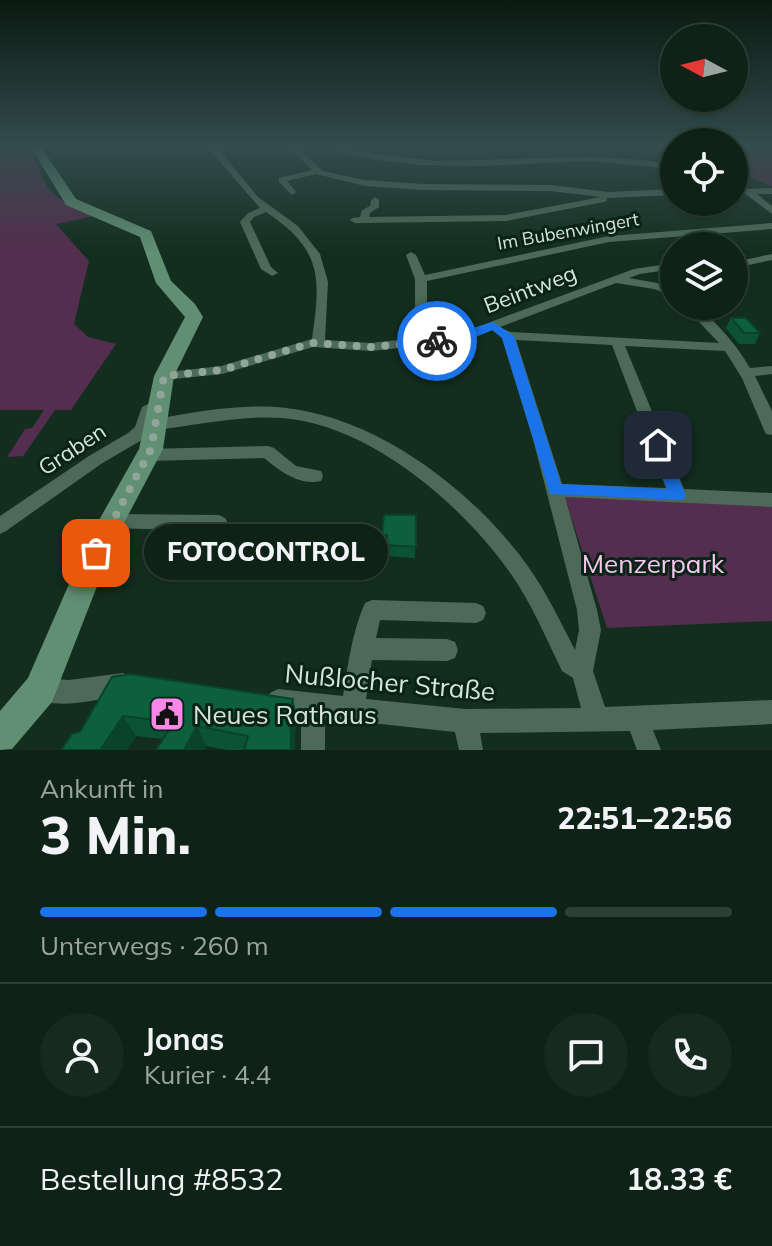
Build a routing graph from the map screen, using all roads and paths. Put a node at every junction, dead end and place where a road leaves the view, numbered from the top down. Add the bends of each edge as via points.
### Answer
1 (58, 182) edge
2 (243, 182) edge
3 (284, 182) edge
4 (369, 182) edge
5 (748, 191) edge
6 (772, 191) edge
7 (292, 192) dead end
8 (660, 193) edge
9 (748, 193) edge
10 (608, 195) junction
11 (375, 200) dead end
12 (267, 209) junction
13 (772, 211) edge
14 (772, 226) edge
15 (411, 255) dead end
16 (772, 257) edge
17 (748, 262) edge
18 (660, 267) edge
19 (272, 273) dead end
20 (421, 279) junction
21 (616, 280) junction
22 (660, 287) edge
23 (706, 320) edge
24 (500, 331) junction
25 (421, 342) junction
26 (617, 342) junction
27 (318, 343) junction
28 (729, 347) junction
29 (772, 370) edge
30 (748, 373) junction
31 (164, 376) junction
32 (157, 414) junction
33 (772, 430) edge
34 (148, 455) junction
35 (315, 476) dead end
36 (555, 490) junction
37 (678, 496) junction
38 (772, 500) edge
39 (110, 521) junction
40 (219, 523) dead end
41 (0, 526) edge
42 (476, 613) dead end
43 (362, 649) junction
44 (447, 650) dead end
45 (582, 671) junction
46 (142, 681) edge
47 (40, 690) junction
48 (255, 697) edge
49 (313, 707) junction
50 (353, 710) junction
51 (772, 712) edge
52 (637, 719) junction
53 (597, 720) junction
54 (465, 721) junction
55 (0, 737) edge
56 (313, 750) edge
57 (471, 750) edge
58 (649, 750) edge

1 - 31 street via 71,202 146,234 161,278 192,310 193,324
2 - 12 street
3 - 7 street
4 - 10 street via 545,187
5 - 6 street
8 - 10 street
9 - 13 street
10 - 11 street via 574,207 506,218 360,220
12 - 19 street via 245,222
12 - 27 street via 296,229 320,261 325,290
14 - 20 street, Im Bubenwingert via 609,239
15 - 20 street
16 - 17 street
18 - 21 street, Beintweg
20 - 25 street
21 - 22 street
21 - 24 street, Beintweg
23 - 28 street
24 - 25 street, Beintweg
24 - 26 street
24 - 36 street
25 - 27 street, Beintweg via 371,347
26 - 28 street
26 - 37 street
27 - 31 street, Beintweg via 222,370
28 - 30 street
29 - 30 street
30 - 33 street
31 - 32 street
32 - 34 street
32 - 41 street, Graben via 147,411 142,430 134,437
32 - 45 street via 286,414 330,423 378,445 478,520 518,568 570,663
34 - 35 street via 268,452 291,471
34 - 39 street
36 - 37 street
36 - 45 street via 589,622
37 - 38 street
39 - 40 street
39 - 47 street
42 - 43 street via 372,610
43 - 44 street
43 - 50 street
45 - 53 street
46 - 47 street via 100,697
47 - 55 street
48 - 49 street, Nußlocher Straße
49 - 50 street, Nußlocher Straße
49 - 56 street
50 - 54 street, Nußlocher Straße
51 - 52 street, Nußlocher Straße
52 - 53 street, Nußlocher Straße
52 - 58 street
53 - 54 street, Nußlocher Straße
54 - 57 street

